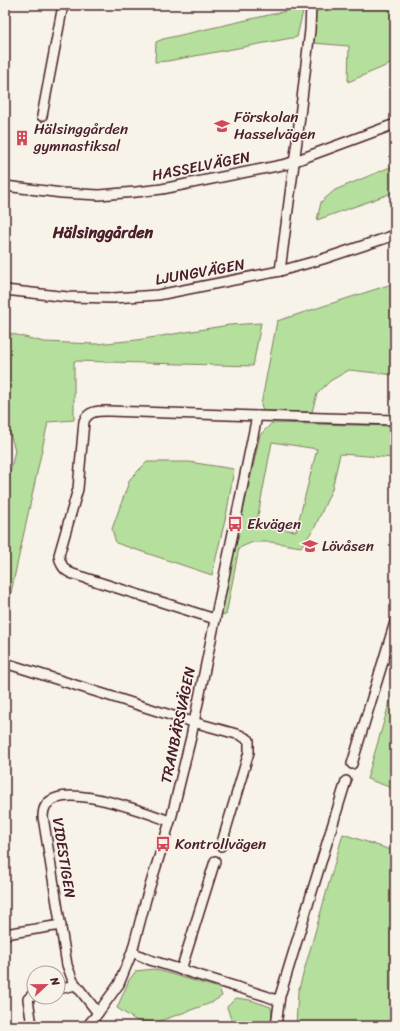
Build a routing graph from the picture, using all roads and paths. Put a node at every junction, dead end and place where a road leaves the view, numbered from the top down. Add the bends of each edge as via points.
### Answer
1 (63, 5) edge
2 (311, 5) edge
3 (42, 116) dead end
4 (395, 124) edge
5 (294, 162) junction
6 (5, 186) edge
7 (395, 235) edge
8 (280, 271) junction
9 (5, 290) edge
10 (257, 416) junction
11 (395, 420) edge
12 (215, 619) junction
13 (395, 622) edge
14 (5, 663) edge
15 (194, 723) junction
16 (352, 764) dead end
17 (346, 781) dead end
18 (170, 821) junction
19 (221, 846) dead end
20 (215, 861) dead end
21 (61, 925) junction
22 (5, 934) edge
23 (132, 952) junction
24 (181, 970) junction
25 (76, 985) junction
26 (66, 987) edge
27 (279, 1001) junction
28 (29, 1005) edge
29 (98, 1013) junction
30 (31, 1019) dead end
31 (87, 1026) edge
32 (276, 1026) edge

1 - 3 street
2 - 5 street
4 - 5 street, HASSELVÄGEN
5 - 6 street, HASSELVÄGEN via 129,193 62,193
5 - 8 street
7 - 8 street, LJUNGVÄGEN
8 - 9 street, LJUNGVÄGEN via 158,295 68,297
10 - 11 street
10 - 12 street, TRANBÄRSVÄGEN
10 - 12 street via 104,411 91,413 84,421 78,489 59,555 64,570
12 - 15 street, TRANBÄRSVÄGEN
13 - 16 street
14 - 15 street
15 - 18 street, TRANBÄRSVÄGEN
15 - 19 street via 229,731 249,740 249,752
17 - 27 street
18 - 21 street, VIDESTIGEN via 91,797 65,796 47,803 43,817
18 - 23 street, TRANBÄRSVÄGEN
20 - 24 street
21 - 22 street
21 - 25 street, VIDESTIGEN via 67,965
23 - 24 street
23 - 29 street, TRANBÄRSVÄGEN via 118,984
24 - 27 street
25 - 26 street
25 - 29 street, VIDESTIGEN
27 - 32 street
28 - 30 street
29 - 31 street, TRANBÄRSVÄGEN

